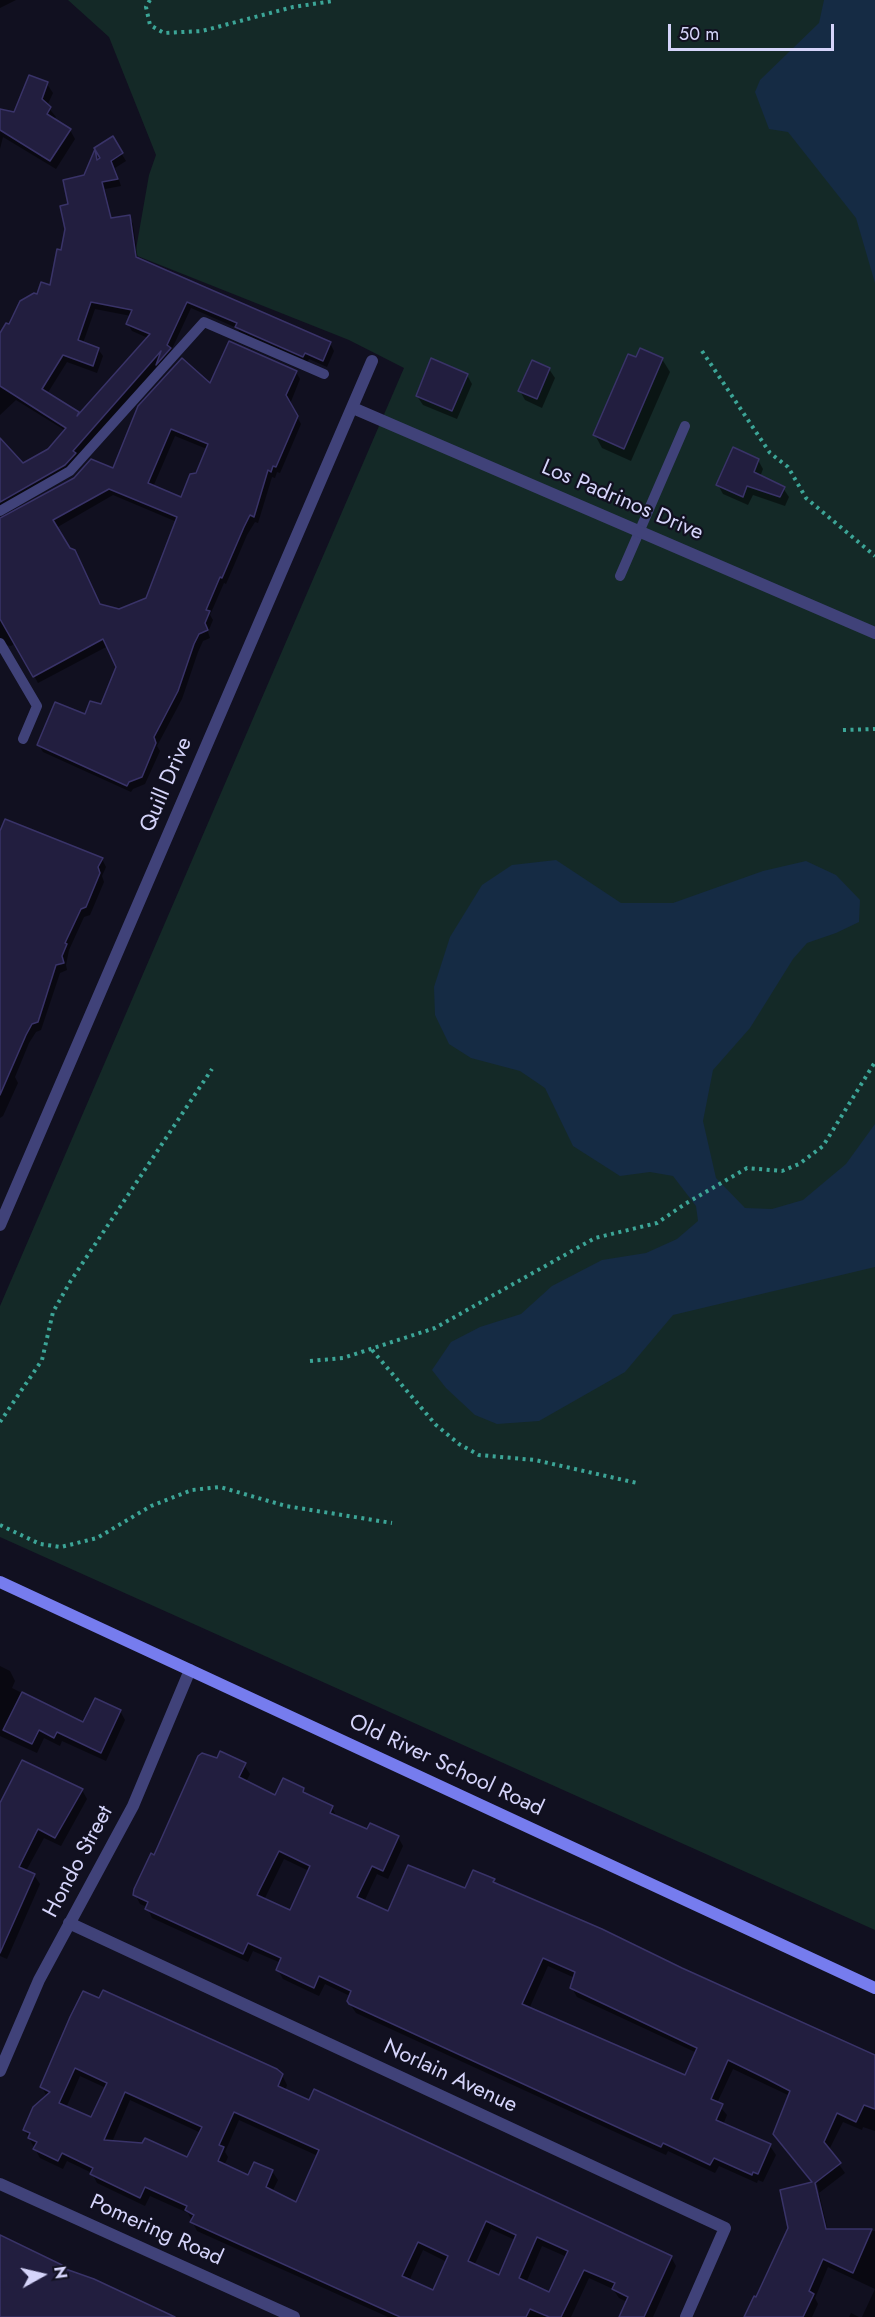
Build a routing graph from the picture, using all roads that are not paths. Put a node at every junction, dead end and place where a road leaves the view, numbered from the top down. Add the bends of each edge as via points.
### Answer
1 (372, 361) dead end
2 (324, 374) dead end
3 (352, 408) junction
4 (685, 426) dead end
5 (0, 511) edge
6 (639, 532) junction
7 (620, 576) dead end
8 (875, 633) edge
9 (0, 643) edge
10 (24, 739) dead end
11 (0, 1225) edge
12 (0, 1582) edge
13 (190, 1670) junction
14 (69, 1923) junction
15 (875, 1988) edge
16 (0, 2071) edge
17 (0, 2184) edge
18 (294, 2317) edge
19 (686, 2317) edge

1 - 3 street, Quill Drive
2 - 5 lane via 204,322 70,471
3 - 6 street, Los Padrinos Drive
3 - 11 street, Quill Drive
4 - 6 lane
6 - 7 lane
6 - 8 street, Los Padrinos Drive
9 - 10 lane via 37,706
12 - 13 main road, Old River School Road
13 - 14 street, Hondo Street via 133,1806
13 - 15 main road, Old River School Road
14 - 16 street, Hondo Street via 39,1980
14 - 19 street, Norlain Avenue via 725,2228
17 - 18 street, Pomering Road

